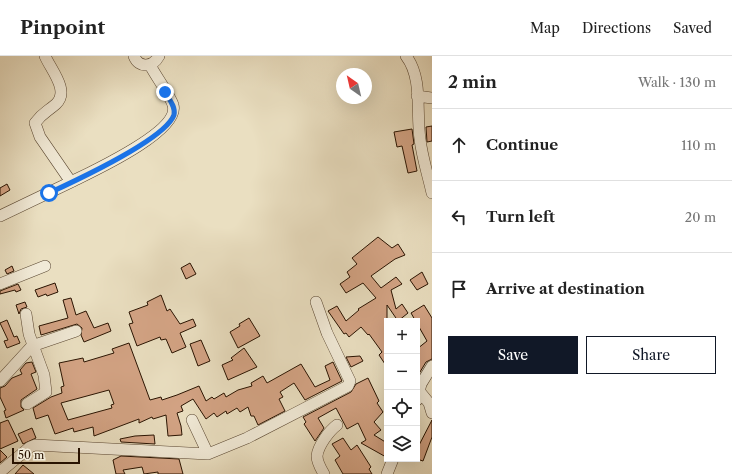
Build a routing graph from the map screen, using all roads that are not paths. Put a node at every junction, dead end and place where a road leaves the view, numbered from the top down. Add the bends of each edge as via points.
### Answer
1 (45, 56) edge
2 (134, 56) edge
3 (159, 56) edge
4 (406, 56) edge
5 (150, 65) junction
6 (417, 96) junction
7 (432, 98) edge
8 (71, 182) junction
9 (432, 193) edge
10 (0, 216) edge
11 (45, 266) dead end
12 (0, 284) edge
13 (316, 302) dead end
14 (26, 314) dead end
15 (76, 331) dead end
16 (32, 346) junction
17 (432, 366) edge
18 (0, 381) edge
19 (420, 390) edge
20 (420, 397) edge
21 (27, 404) dead end
22 (432, 413) edge
23 (192, 420) dead end
24 (337, 425) dead end
25 (208, 454) junction
26 (392, 462) edge
27 (0, 472) edge
28 (324, 474) edge
29 (387, 474) edge

1 - 8 street via 61,87 62,96 35,123 40,137
2 - 5 street via 142,65
3 - 5 street via 156,62
4 - 6 street via 416,76
5 - 8 street via 173,105 174,114 161,131
6 - 7 street
6 - 9 street via 420,139
8 - 10 street
11 - 12 street
13 - 25 street via 326,333 350,384 247,438
14 - 16 street
15 - 16 street
16 - 18 street
16 - 21 street via 44,375 46,392
17 - 19 street
20 - 22 street via 429,403
23 - 25 street
24 - 28 street via 323,442 317,456
25 - 27 street via 35,445
26 - 29 street

